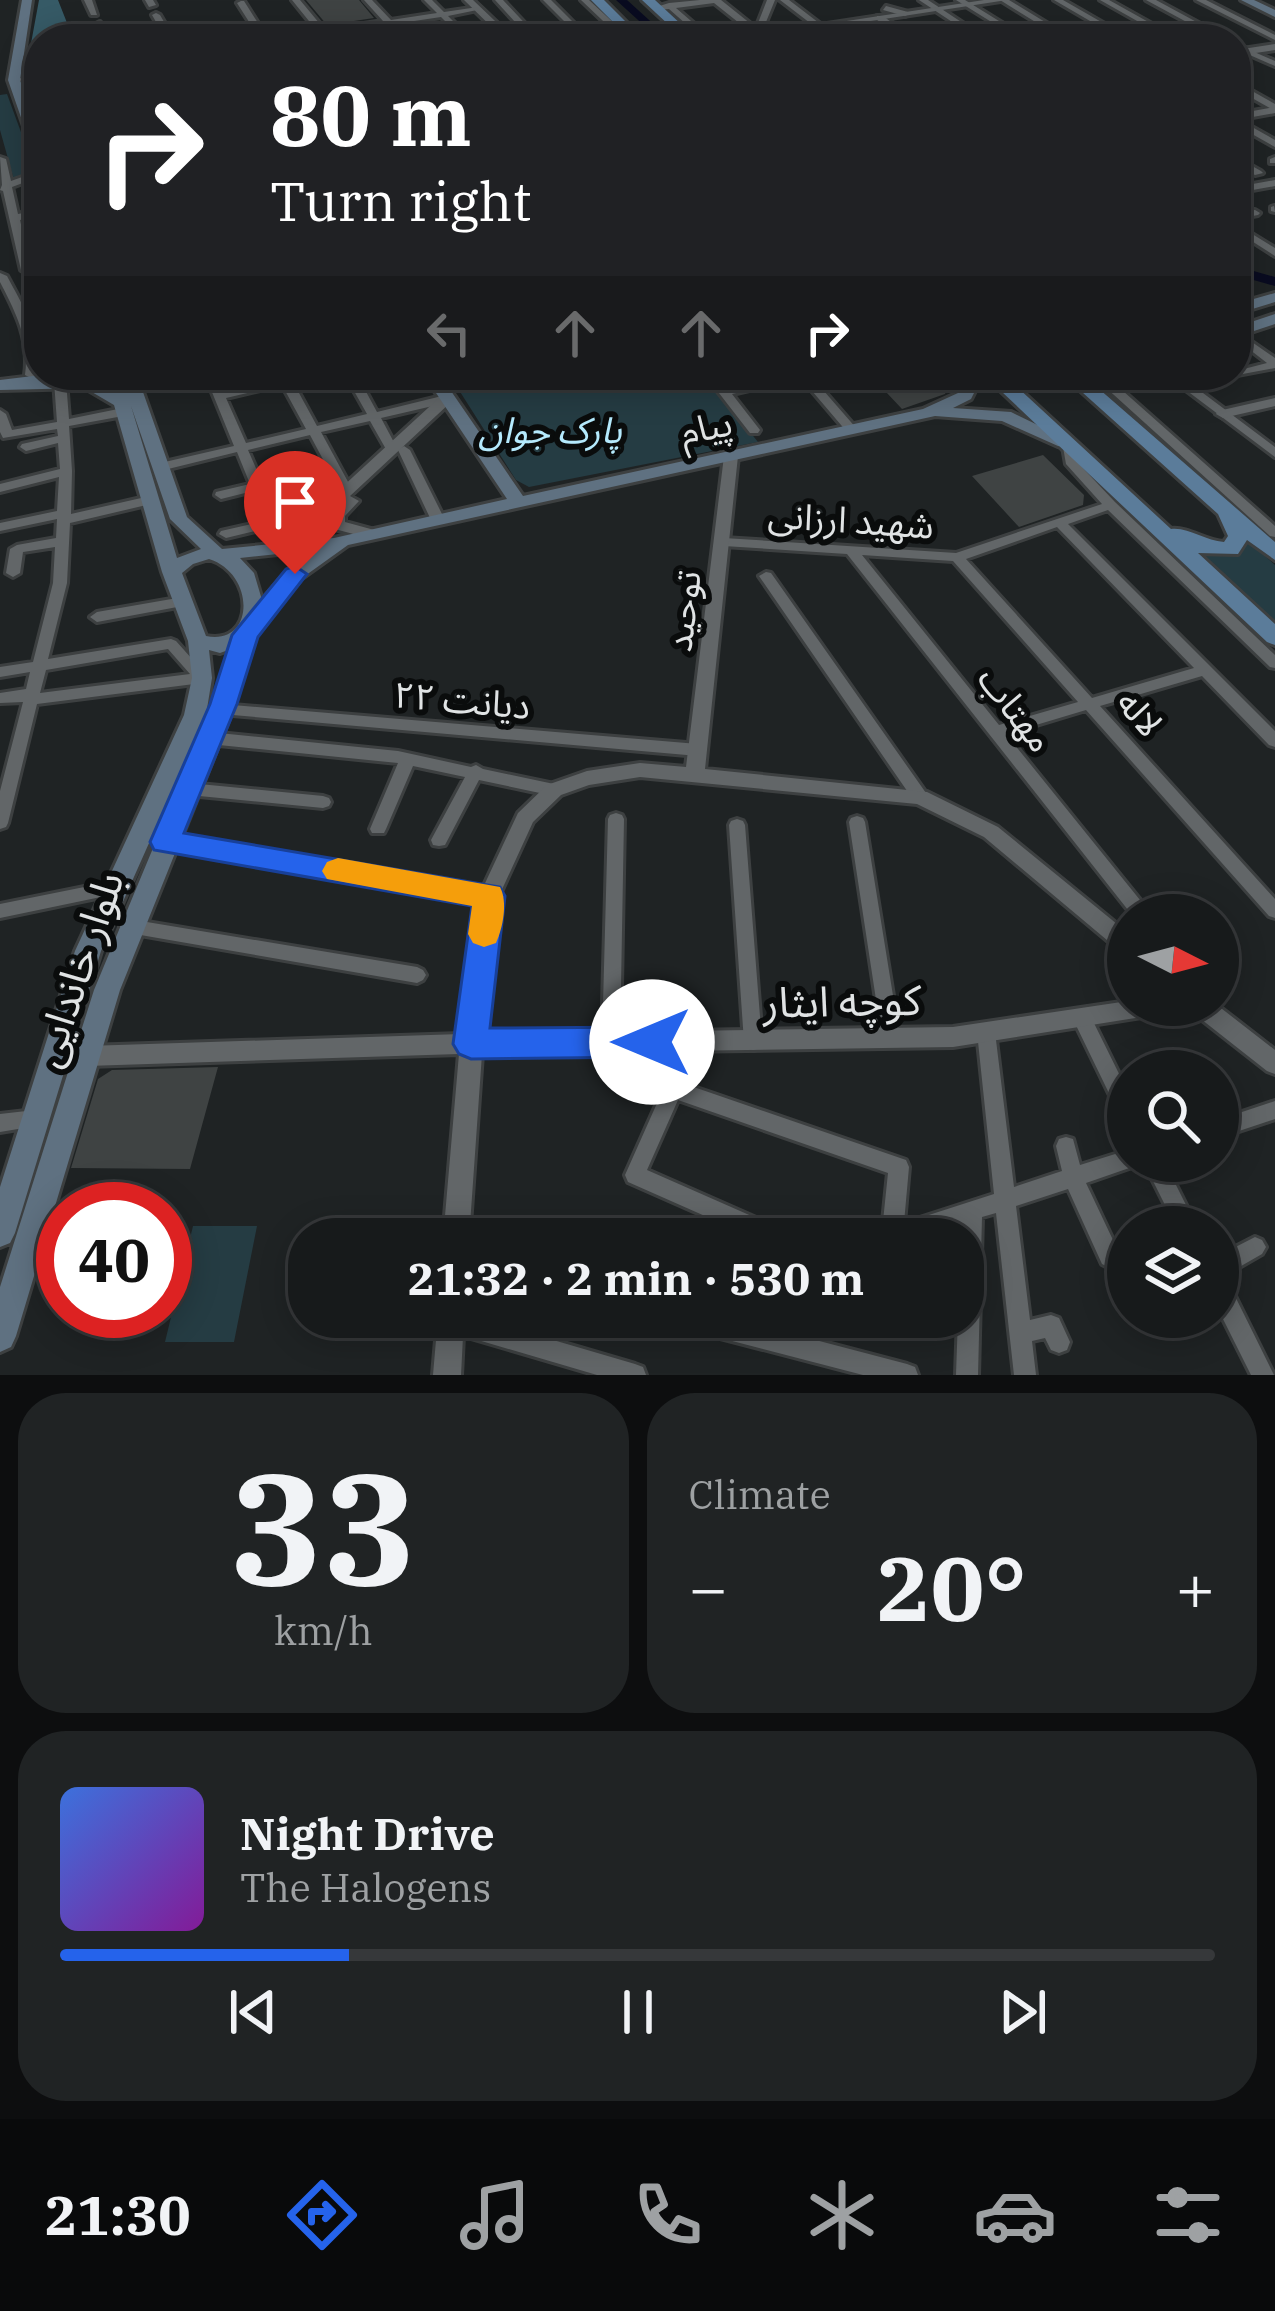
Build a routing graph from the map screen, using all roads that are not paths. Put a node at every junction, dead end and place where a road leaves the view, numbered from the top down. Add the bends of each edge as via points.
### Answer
1 (88, 0) edge
2 (296, 0) edge
3 (368, 0) edge
4 (428, 0) edge
5 (500, 0) edge
6 (547, 0) edge
7 (585, 0) edge
8 (596, 0) edge
9 (716, 0) edge
10 (784, 0) edge
11 (907, 0) edge
12 (922, 0) edge
13 (1003, 0) edge
14 (1058, 0) edge
15 (1104, 0) edge
16 (1150, 0) edge
17 (1200, 0) edge
18 (1252, 0) edge
19 (964, 2) edge
20 (475, 3) edge
21 (660, 4) edge
22 (743, 9) dead end
23 (886, 9) edge
24 (938, 9) junction
25 (729, 11) junction
26 (1275, 12) edge
27 (94, 13) dead end
28 (442, 15) junction
29 (956, 21) junction
30 (389, 23) junction
31 (315, 24) edge
32 (384, 24) edge
33 (451, 24) edge
34 (521, 24) edge
35 (571, 24) edge
36 (611, 24) edge
37 (621, 24) edge
38 (687, 24) edge
39 (743, 24) edge
40 (816, 24) edge
41 (827, 24) edge
42 (937, 24) edge
43 (961, 24) edge
44 (1000, 24) edge
45 (1044, 24) edge
46 (1100, 24) edge
47 (1148, 24) edge
48 (1195, 24) edge
49 (1242, 24) edge
50 (24, 30) edge
51 (1275, 43) edge
52 (1251, 51) joint
53 (1275, 64) edge
54 (1257, 67) dead end
55 (24, 82) edge
56 (1262, 83) dead end
57 (19, 84) junction
58 (1251, 84) edge
59 (0, 92) edge
60 (24, 98) edge
61 (1, 159) edge
62 (1251, 169) edge
63 (1258, 173) dead end
64 (3, 187) edge
65 (1255, 213) dead end
66 (1251, 214) edge
67 (24, 216) edge
68 (14, 218) junction
69 (1275, 234) edge
70 (1252, 238) joint
71 (24, 246) edge
72 (1274, 252) edge
73 (1, 277) edge
74 (16, 304) junction
75 (0, 308) edge
76 (24, 326) edge
77 (1251, 345) edge
78 (1275, 365) edge
79 (65, 390) edge
80 (102, 390) edge
81 (120, 390) edge
82 (128, 390) edge
83 (134, 390) edge
84 (217, 390) edge
85 (241, 390) edge
86 (291, 390) edge
87 (359, 390) edge
88 (441, 390) edge
89 (733, 390) edge
90 (815, 390) edge
91 (968, 390) edge
92 (1009, 390) edge
93 (1103, 390) edge
94 (1192, 390) edge
95 (724, 392) joint
96 (220, 396) junction
97 (448, 402) junction
98 (1275, 402) edge
99 (127, 405) junction
100 (928, 412) junction
101 (1223, 413) junction
102 (0, 414) edge
103 (371, 417) junction
104 (313, 430) junction
105 (754, 430) dead end
106 (851, 430) junction
107 (64, 431) junction
108 (1151, 434) junction
109 (143, 444) junction
110 (1066, 444) junction
111 (26, 447) dead end
112 (241, 448) junction
113 (1272, 448) edge
114 (398, 449) junction
115 (731, 456) junction
116 (160, 467) junction
117 (379, 468) junction
118 (334, 469) junction
119 (66, 471) junction
120 (1103, 478) junction
121 (257, 487) junction
122 (1201, 487) junction
123 (0, 488) edge
124 (347, 491) junction
125 (221, 495) dead end
126 (150, 500) junction
127 (518, 502) junction
128 (1110, 505) junction
129 (64, 516) junction
130 (438, 520) junction
131 (272, 523) junction
132 (1060, 523) junction
133 (0, 527) edge
134 (1274, 531) edge
135 (372, 535) junction
136 (64, 541) junction
137 (343, 541) junction
138 (724, 542) junction
139 (222, 547) junction
140 (284, 550) junction
141 (852, 550) junction
142 (1275, 553) edge
143 (957, 557) junction
144 (172, 572) junction
145 (13, 573) dead end
146 (766, 576) dead end
147 (183, 602) junction
148 (97, 617) dead end
149 (248, 632) junction
150 (1275, 637) edge
151 (198, 641) junction
152 (1275, 664) edge
153 (37, 667) junction
154 (1205, 670) junction
155 (0, 672) edge
156 (202, 678) junction
157 (29, 697) junction
158 (0, 698) edge
159 (1092, 703) junction
160 (221, 709) junction
161 (996, 731) junction
162 (209, 738) junction
163 (1275, 741) edge
164 (698, 750) junction
165 (408, 759) junction
166 (476, 771) junction
167 (695, 774) junction
168 (189, 789) junction
169 (554, 790) junction
170 (920, 797) junction
171 (323, 802) dead end
172 (616, 819) dead end
173 (857, 822) dead end
174 (0, 823) edge
175 (737, 825) dead end
176 (378, 830) dead end
177 (439, 840) dead end
178 (165, 842) junction
179 (115, 888) junction
180 (1126, 894) edge
181 (489, 896) junction
182 (0, 910) edge
183 (1275, 911) edge
184 (129, 926) junction
185 (1107, 928) edge
186 (417, 975) dead end
187 (1107, 1013) edge
188 (1081, 1017) junction
189 (1227, 1026) edge
190 (986, 1032) junction
191 (891, 1039) junction
192 (611, 1042) junction
193 (694, 1042) junction
194 (753, 1042) junction
195 (471, 1044) junction
196 (87, 1056) junction
197 (1275, 1064) edge
198 (1107, 1070) edge
199 (673, 1089) junction
200 (1275, 1109) edge
201 (35, 1119) junction
202 (1239, 1122) edge
203 (0, 1123) edge
204 (1066, 1146) dead end
205 (1107, 1166) edge
206 (1072, 1177) junction
207 (1005, 1199) junction
208 (972, 1211) junction
209 (459, 1218) edge
210 (734, 1218) edge
211 (892, 1218) edge
212 (950, 1218) edge
213 (0, 1233) edge
214 (1255, 1247) dead end
215 (1107, 1251) edge
216 (1239, 1256) edge
217 (1239, 1328) edge
218 (1020, 1333) junction
219 (0, 1336) edge
220 (450, 1338) edge
221 (513, 1338) edge
222 (801, 1338) edge
223 (1059, 1342) dead end
224 (447, 1375) edge
225 (635, 1375) edge
226 (907, 1375) edge
227 (967, 1375) edge
228 (1024, 1375) edge
229 (1263, 1375) edge

1 - 27 street
2 - 31 street
3 - 30 street
4 - 28 street
5 - 34 street
6 - 35 street
7 - 36 street
8 - 37 main road
9 - 21 street
9 - 25 street
10 - 40 street
11 - 23 street
12 - 24 street
13 - 19 street
13 - 45 street
14 - 46 street
15 - 47 street
16 - 48 street
17 - 49 street
18 - 26 main road
19 - 24 street
19 - 44 street
20 - 28 street
21 - 38 street
22 - 25 street
23 - 24 street
23 - 41 street
24 - 29 street
25 - 39 street
28 - 30 street
28 - 33 street
29 - 42 street
29 - 43 street
30 - 32 street
50 - 57 main road
51 - 52 street
52 - 53 street
53 - 54 street
55 - 57 street
56 - 58 street
57 - 59 street
57 - 60 main road
61 - 64 street
62 - 63 street
64 - 68 street
65 - 66 street
67 - 68 street
68 - 71 street
69 - 70 street
70 - 72 street
73 - 74 street
74 - 75 street
74 - 76 street
77 - 78 street
79 - 107 street
80 - 99 main road
81 - 99 main road
82 - 99 main road
83 - 99 main road
84 - 96 street
85 - 96 street
86 - 104 street
87 - 103 street
88 - 97 main road
89 - 95 street
90 - 106 street
91 - 100 main road
92 - 110 main road
93 - 108 main road
94 - 101 street
95 - 105 street
96 - 112 street
97 - 103 street
97 - 114 street
97 - 127 main road
98 - 101 street
99 - 107 street
99 - 109 main road
100 - 106 main road, پیام
100 - 110 main road via 1005,416
101 - 113 street
102 - 107 street via 7,435
103 - 104 street
103 - 114 street
104 - 112 street
104 - 118 street
106 - 115 main road, پیام
107 - 111 street
107 - 119 street
108 - 122 main road
108 - 134 street
109 - 116 main road
109 - 126 main road
110 - 120 main road
110 - 128 street via 1072,464
112 - 116 street
112 - 121 street
114 - 117 street
114 - 130 street
115 - 127 main road, پیام
115 - 138 street, توحید
116 - 139 main road via 179,519
117 - 124 street
117 - 135 street via 336,519 341,528
118 - 121 street
118 - 124 street
119 - 123 street
119 - 129 street
120 - 122 main road via 1186,541 1230,549 1238,531
120 - 150 main road
121 - 125 street
121 - 131 street
122 - 142 main road
124 - 140 street
126 - 129 street
126 - 144 main road
127 - 130 main road, پیام
128 - 132 street, شهید ارزانی
128 - 152 street
129 - 133 street
129 - 136 street
130 - 135 main road, پیام
131 - 139 street
131 - 140 street
132 - 143 street, شهید ارزانی
132 - 154 street
135 - 137 main road, پیام
136 - 145 street via 17,549
136 - 153 street via 56,608
137 - 140 main road
137 - 149 main road, پیام via 295,574
138 - 141 street, شهید ارزانی
138 - 164 street, توحید
139 - 140 main road
139 - 144 main road
139 - 149 main road via 250,581 255,607
141 - 143 street, شهید ارزانی
141 - 161 street, مهتاب
143 - 159 street, لاله
144 - 147 main road
146 - 170 street
147 - 148 street
147 - 151 main road
149 - 151 main road via 223,646
149 - 160 main road, بلوار خاندایی
151 - 156 main road, بلوار خاندایی
153 - 155 street
153 - 156 street via 171,644
153 - 157 street
154 - 159 street
154 - 163 street
156 - 157 street
156 - 179 main road, بلوار خاندایی via 190,730
157 - 158 street
157 - 174 street
159 - 161 street
159 - 183 street, لاله
160 - 162 main road, بلوار خاندایی
160 - 164 street, دیانت ۲۲
161 - 180 street, مهتاب
162 - 165 street
162 - 168 main road, بلوار خاندایی
164 - 167 street, توحید
165 - 166 street
165 - 176 street
166 - 169 street
166 - 177 street
167 - 169 street via 619,771
167 - 170 street
168 - 171 street
168 - 178 main road, بلوار خاندایی
169 - 181 street via 525,818
170 - 185 street via 991,832
172 - 192 street
173 - 191 street
175 - 194 street
178 - 181 street
178 - 184 main road, بلوار خاندایی
179 - 182 street
179 - 201 main road, بلوار خاندایی
181 - 195 street
184 - 186 street
184 - 196 main road, بلوار خاندایی
187 - 188 street, کوچه ایثار
188 - 190 street, کوچه ایثار
188 - 198 street
189 - 197 street
190 - 191 street, کوچه ایثار
190 - 207 street
191 - 194 street, کوچه ایثار
192 - 193 street, کوچه ایثار
192 - 195 street, کوچه ایثار
193 - 194 street, کوچه ایثار
193 - 199 street
195 - 196 street, کوچه ایثار
195 - 209 street
196 - 219 main road, بلوار خاندایی
199 - 210 street via 635,1175
199 - 211 street via 899,1167
200 - 202 street
201 - 203 street
201 - 213 main road, بلوار خاندایی
204 - 206 street
205 - 206 street
206 - 207 street
206 - 215 street
207 - 208 street
207 - 218 street
208 - 212 street
208 - 227 street
214 - 216 street
217 - 229 street
218 - 223 street via 1051,1326
218 - 228 street
220 - 224 street
221 - 225 street
222 - 226 street

